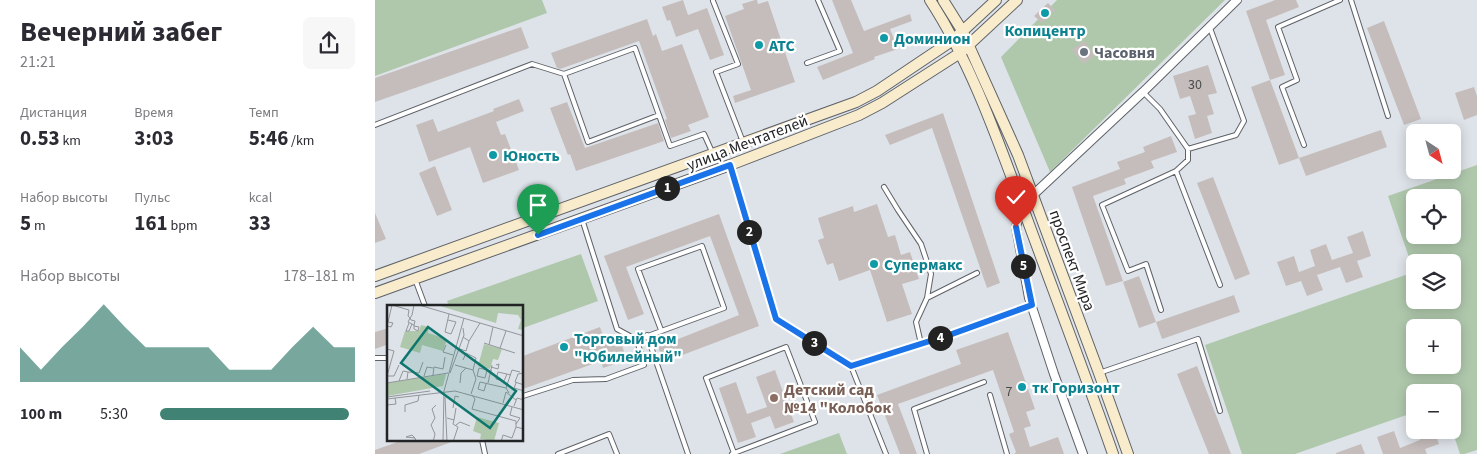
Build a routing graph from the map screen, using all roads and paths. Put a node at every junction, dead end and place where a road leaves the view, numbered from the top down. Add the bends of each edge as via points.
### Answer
1 (818, 0) edge
2 (930, 0) edge
3 (943, 0) edge
4 (996, 0) edge
5 (1017, 0) edge
6 (1237, 0) edge
7 (1340, 0) edge
8 (1351, 0) edge
9 (713, 1) edge
10 (1210, 27) junction
11 (963, 32) junction
12 (953, 40) junction
13 (969, 46) junction
14 (960, 53) junction
15 (807, 63) dead end
16 (563, 74) junction
17 (1143, 92) junction
18 (659, 115) junction
19 (1388, 116) dead end
20 (375, 125) edge
21 (743, 142) junction
22 (1304, 145) dead end
23 (1188, 149) junction
24 (713, 154) junction
25 (730, 165) junction
26 (1176, 171) junction
27 (884, 187) dead end
28 (1033, 195) junction
29 (1022, 206) junction
30 (582, 219) junction
31 (977, 273) dead end
32 (375, 276) edge
33 (415, 279) junction
34 (1220, 285) dead end
35 (375, 293) edge
36 (927, 298) junction
37 (425, 305) edge
38 (1032, 305) junction
39 (1161, 310) dead end
40 (661, 330) junction
41 (647, 336) junction
42 (637, 340) junction
43 (921, 344) junction
44 (851, 366) junction
45 (1099, 373) junction
46 (984, 382) dead end
47 (989, 394) dead end
48 (524, 396) edge
49 (1220, 411) dead end
50 (558, 454) edge
51 (617, 454) edge
52 (688, 454) edge
53 (733, 454) edge
54 (886, 454) edge
55 (927, 454) edge
56 (1007, 454) edge
57 (1083, 454) edge
58 (1113, 454) edge
59 (1128, 454) edge

1 - 15 lane via 840,51
2 - 12 street, проспект Мира
3 - 11 street, проспект Мира
4 - 11 street, улица Мечтателей
5 - 13 street, улица Мечтателей
6 - 10 street
7 - 22 lane via 1278,27 1297,80 1283,87
8 - 19 lane
9 - 21 lane via 738,64 716,72
10 - 17 street
10 - 23 lane via 1244,122 1236,135
11 - 12 street, улица Мечтателей
11 - 13 street, проспект Мира
12 - 14 street, проспект Мира
12 - 21 street, улица Мечтателей via 856,102
13 - 14 street, улица Мечтателей
13 - 28 street, проспект Мира
14 - 25 street, улица Мечтателей via 859,115
14 - 29 street, проспект Мира
16 - 18 lane via 635,48
16 - 18 lane via 588,142
16 - 20 lane via 533,64
17 - 23 lane via 1160,109
17 - 28 street
18 - 24 lane via 669,146 704,134
21 - 24 street, улица Мечтателей
23 - 26 lane via 1188,160
24 - 32 street, улица Мечтателей
25 - 30 street, улица Мечтателей
25 - 44 lane via 776,319
26 - 34 lane
26 - 39 lane via 1102,206 1128,271 1145,264
27 - 36 lane via 921,244 931,274
28 - 45 street, проспект Мира
29 - 38 street via 1016,227
29 - 58 street, проспект Мира
30 - 33 street, улица Мечтателей
30 - 42 lane via 617,328
31 - 36 lane
33 - 35 street, улица Мечтателей
33 - 37 lane
36 - 43 lane via 916,322
38 - 43 lane
38 - 57 street
40 - 40 lane via 724,308 702,246 638,269
40 - 41 lane
41 - 42 lane
41 - 52 lane
42 - 48 lane via 643,365 606,378 573,380
43 - 44 lane
44 - 54 lane
45 - 49 lane via 1198,339
45 - 59 street, проспект Мира
46 - 55 lane via 914,409
47 - 56 lane
50 - 51 lane via 609,434
53 - 53 lane via 815,422 786,347 706,378

